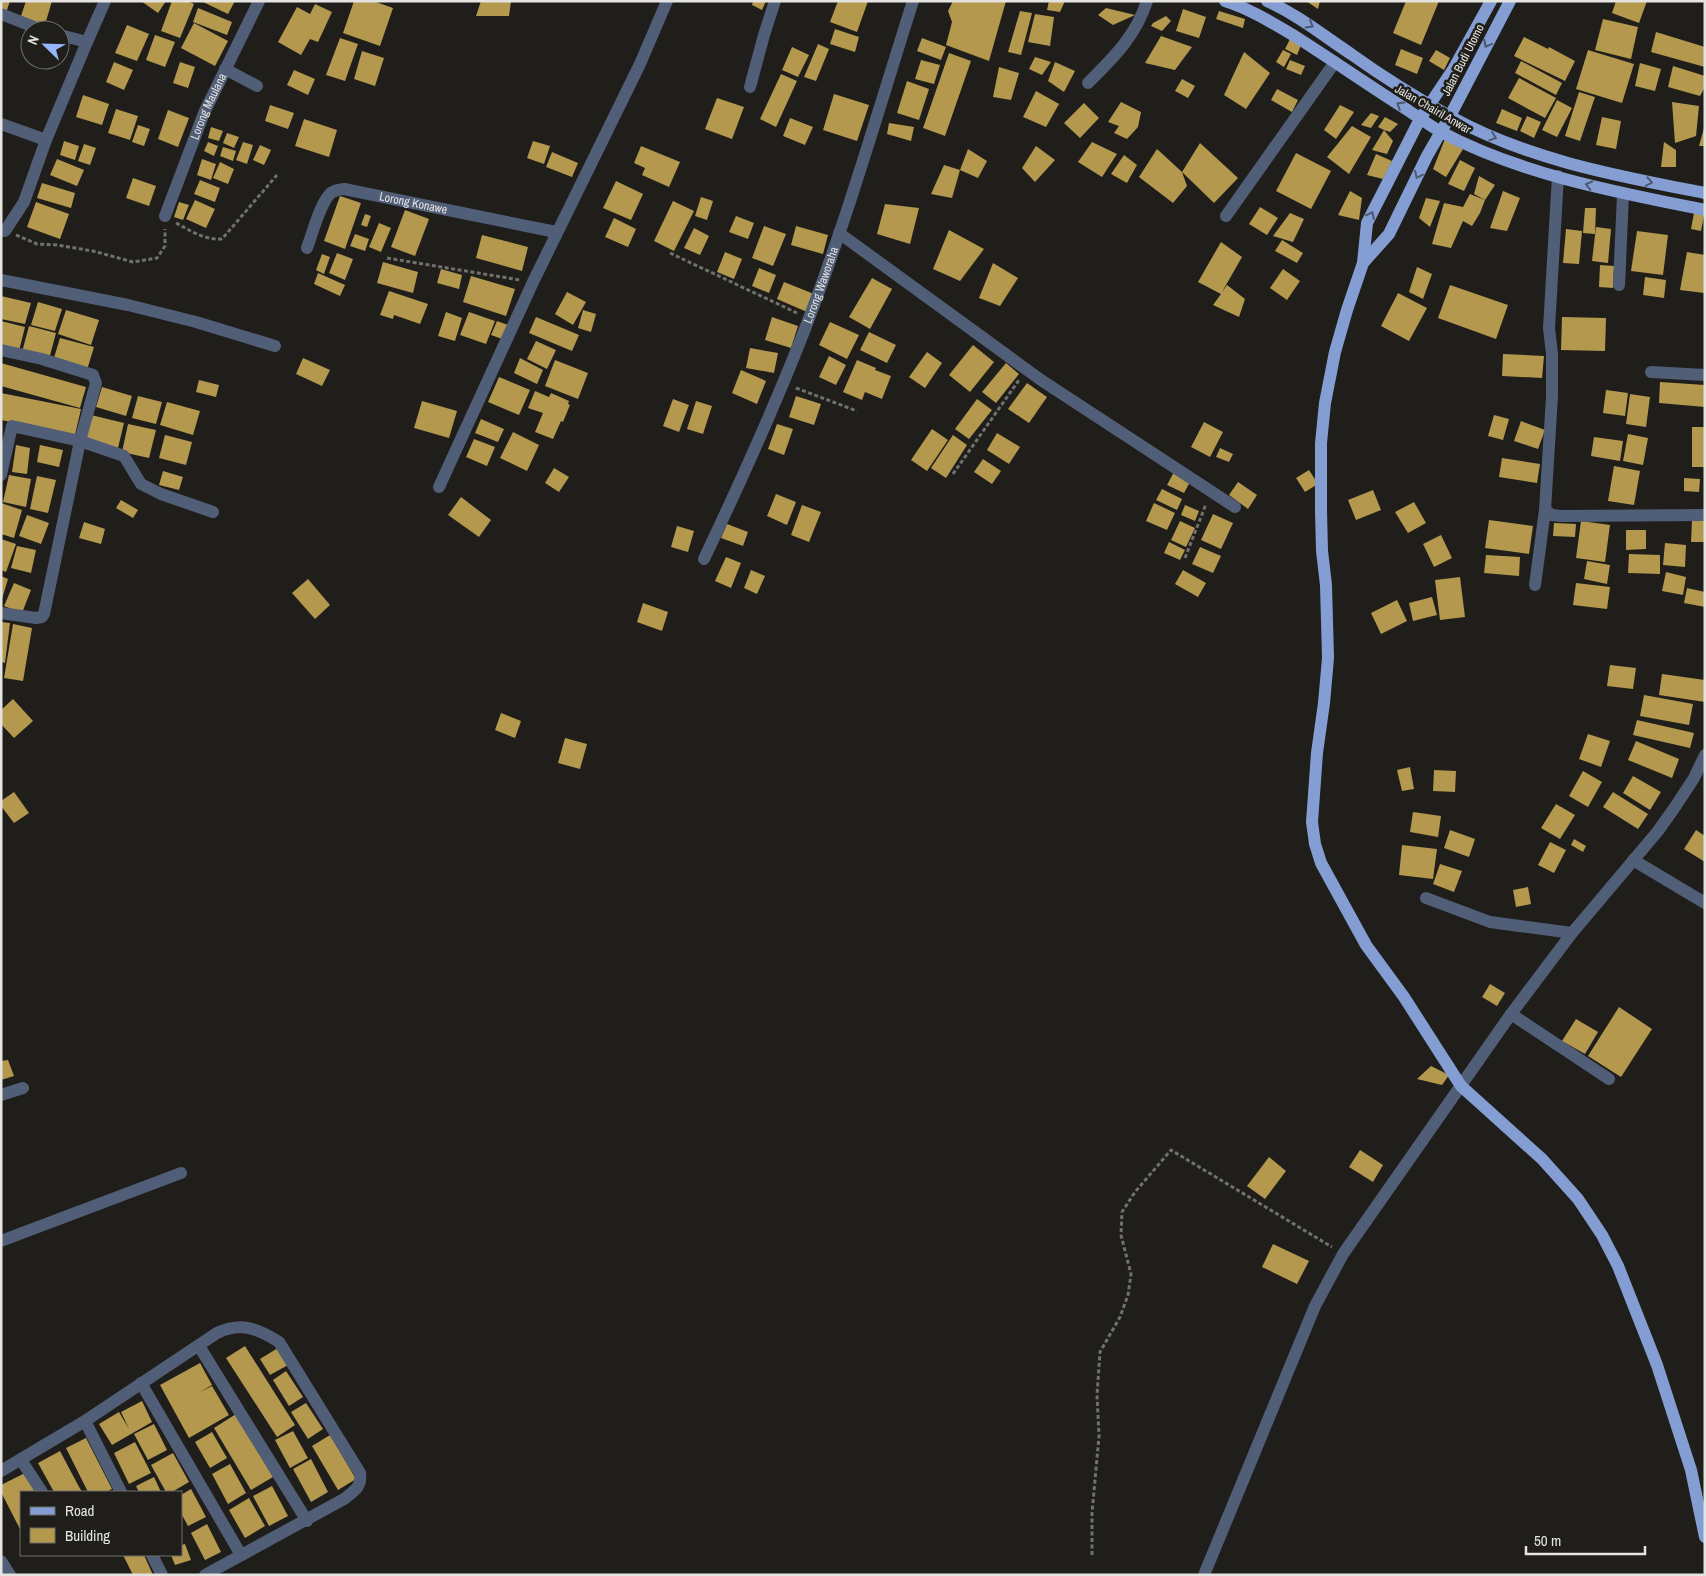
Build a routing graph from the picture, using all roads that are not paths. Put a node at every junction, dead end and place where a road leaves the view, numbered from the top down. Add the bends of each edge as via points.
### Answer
1 (105, 1) edge
2 (259, 1) edge
3 (667, 1) edge
4 (775, 1) edge
5 (913, 1) edge
6 (1147, 1) edge
7 (1225, 1) edge
8 (1267, 1) edge
9 (1491, 1) edge
10 (1510, 1) edge
11 (1, 14) edge
12 (20, 21) edge
13 (70, 38) edge
14 (87, 42) junction
15 (1335, 62) junction
16 (225, 69) junction
17 (1088, 83) dead end
18 (257, 86) dead end
19 (750, 87) dead end
20 (1430, 104) junction
21 (1450, 116) junction
22 (1420, 120) junction
23 (1, 124) edge
24 (1440, 132) junction
25 (46, 140) junction
26 (1558, 176) junction
27 (1705, 193) edge
28 (1623, 194) junction
29 (1705, 210) edge
30 (165, 216) road end
31 (1226, 216) dead end
32 (3, 231) edge
33 (556, 232) junction
34 (839, 233) junction
35 (307, 248) dead end
36 (1362, 263) junction
37 (1, 280) edge
38 (1619, 285) dead end
39 (275, 346) dead end
40 (1, 350) edge
41 (1651, 372) dead end
42 (1705, 375) edge
43 (6, 425) edge
44 (80, 441) junction
45 (1, 475) edge
46 (439, 486) dead end
47 (1235, 507) dead end
48 (1545, 510) junction
49 (212, 512) dead end
50 (1705, 516) edge
51 (704, 559) dead end
52 (1534, 585) dead end
53 (1, 613) edge
54 (1705, 755) edge
55 (1633, 860) junction
56 (1426, 898) dead end
57 (1705, 903) edge
58 (1572, 933) junction
59 (1511, 1014) junction
60 (1609, 1079) dead end
61 (1461, 1086) junction
62 (22, 1088) dead end
63 (1, 1095) edge
64 (181, 1173) dead end
65 (1, 1241) edge
66 (199, 1346) junction
67 (141, 1383) junction
68 (85, 1421) junction
69 (21, 1460) junction
70 (1, 1471) edge
71 (41, 1491) edge
72 (120, 1491) edge
73 (307, 1521) junction
74 (1705, 1536) edge
75 (241, 1555) junction
76 (152, 1556) edge
77 (1, 1561) edge
78 (10, 1575) edge
79 (162, 1575) edge
80 (205, 1575) edge
81 (1204, 1575) edge

1 - 14 street
2 - 16 street, Lorong Maulana
3 - 33 street via 640,64
4 - 19 street
5 - 34 street, Lorong Waworaha
6 - 17 street via 1143,15 1128,40
7 - 15 main road, Jalan Chairil Anwar via 1266,19
8 -> 20 main road, Jalan Chairil Anwar via 1320,31
9 - 20 main road, Jalan Budi Utomo
10 -> 21 main road, Jalan Budi Utomo
11 - 12 street
13 - 14 street
14 - 25 street
22 -> 15 main road, Jalan Chairil Anwar
15 - 31 street
16 - 18 street
16 - 30 street, Lorong Maulana via 204,113
20 - 21 main road, Jalan Chairil Anwar
20 - 22 main road, Jalan Budi Utomo
21 - 24 main road, Jalan Budi Utomo
21 -> 27 main road, Jalan Chairil Anwar via 1485,135 1590,170
22 - 24 main road, Jalan Chairil Anwar
36 -> 22 main road, Jalan Budi Utomo via 1367,223
23 - 25 street
24 - 26 main road, Jalan Chairil Anwar via 1508,161
24 -> 36 main road, Jalan Budi Utomo via 1389,234
25 - 32 street via 24,202
28 -> 26 main road, Jalan Chairil Anwar
26 - 48 street via 1549,328 1552,396
28 - 29 main road, Jalan Chairil Anwar
28 - 38 street
33 - 35 street, Lorong Konawe via 344,189 330,194 323,204
33 - 46 street
34 - 47 street via 1027,369
34 - 51 street, Lorong Waworaha via 784,384
36 - 61 main road via 1335,352 1321,443 1328,658 1312,822 1321,863 1366,945
37 - 39 street via 128,305
40 - 44 street via 93,375 96,383
41 - 42 street
43 - 44 street
43 - 45 street
44 - 49 street via 124,456 137,479 148,488
44 - 53 street via 44,614 36,618
48 - 50 street via 1561,516
48 - 52 street
54 - 55 street via 1675,808
55 - 57 street
55 - 58 street
56 - 58 street via 1490,922
58 - 59 street
59 - 60 street
59 - 61 street
61 - 74 main road via 1542,1159 1578,1199 1602,1235 1618,1266 1657,1365 1690,1470
61 - 81 street via 1369,1216 1315,1306
62 - 63 street
64 - 65 street
66 - 67 street
66 - 73 street
66 - 73 street via 217,1333 240,1326 279,1342 360,1473 359,1488
67 - 68 street
67 - 75 street
68 - 69 street
68 - 72 street
69 - 70 street
69 - 71 street
73 - 75 street
75 - 80 street
76 - 79 street
77 - 78 street

